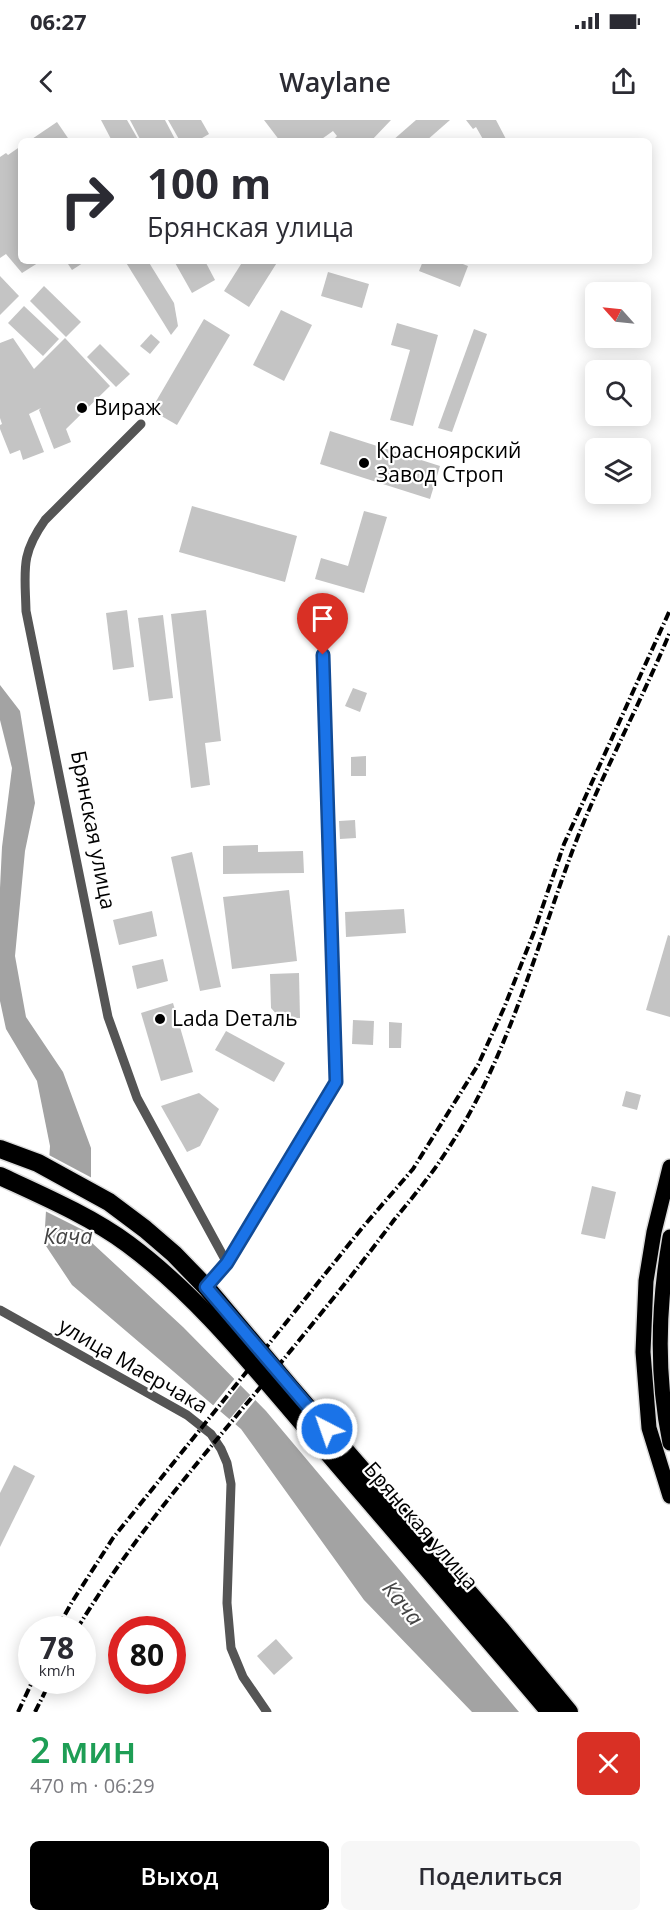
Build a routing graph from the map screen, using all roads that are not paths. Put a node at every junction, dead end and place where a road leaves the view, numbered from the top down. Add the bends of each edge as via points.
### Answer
1 (141, 424) dead end
2 (323, 655) dead end
3 (4, 1150) edge
4 (670, 1167) edge
5 (0, 1176) edge
6 (670, 1237) edge
7 (227, 1263) junction
8 (668, 1276) edge
9 (206, 1287) junction
10 (0, 1310) edge
11 (670, 1443) edge
12 (670, 1496) edge
13 (267, 1712) edge
14 (550, 1712) edge
15 (569, 1712) edge

1 - 7 street, Брянская улица via 45,520 33,537 25,560 26,610 108,1017 137,1098
2 - 7 street via 336,1082
3 - 9 highway, Брянская улица via 38,1163 109,1202 153,1235
4 - 12 main road via 646,1281 643,1352 649,1428
5 - 14 highway, Брянская улица via 98,1225 164,1274 225,1335
6 - 8 main road
7 - 9 street
8 - 11 main road via 660,1335 662,1398
9 - 15 highway, Брянская улица
10 - 13 street, улица Маерчака via 187,1415 211,1434 221,1449 231,1484 227,1603 231,1648 243,1677

